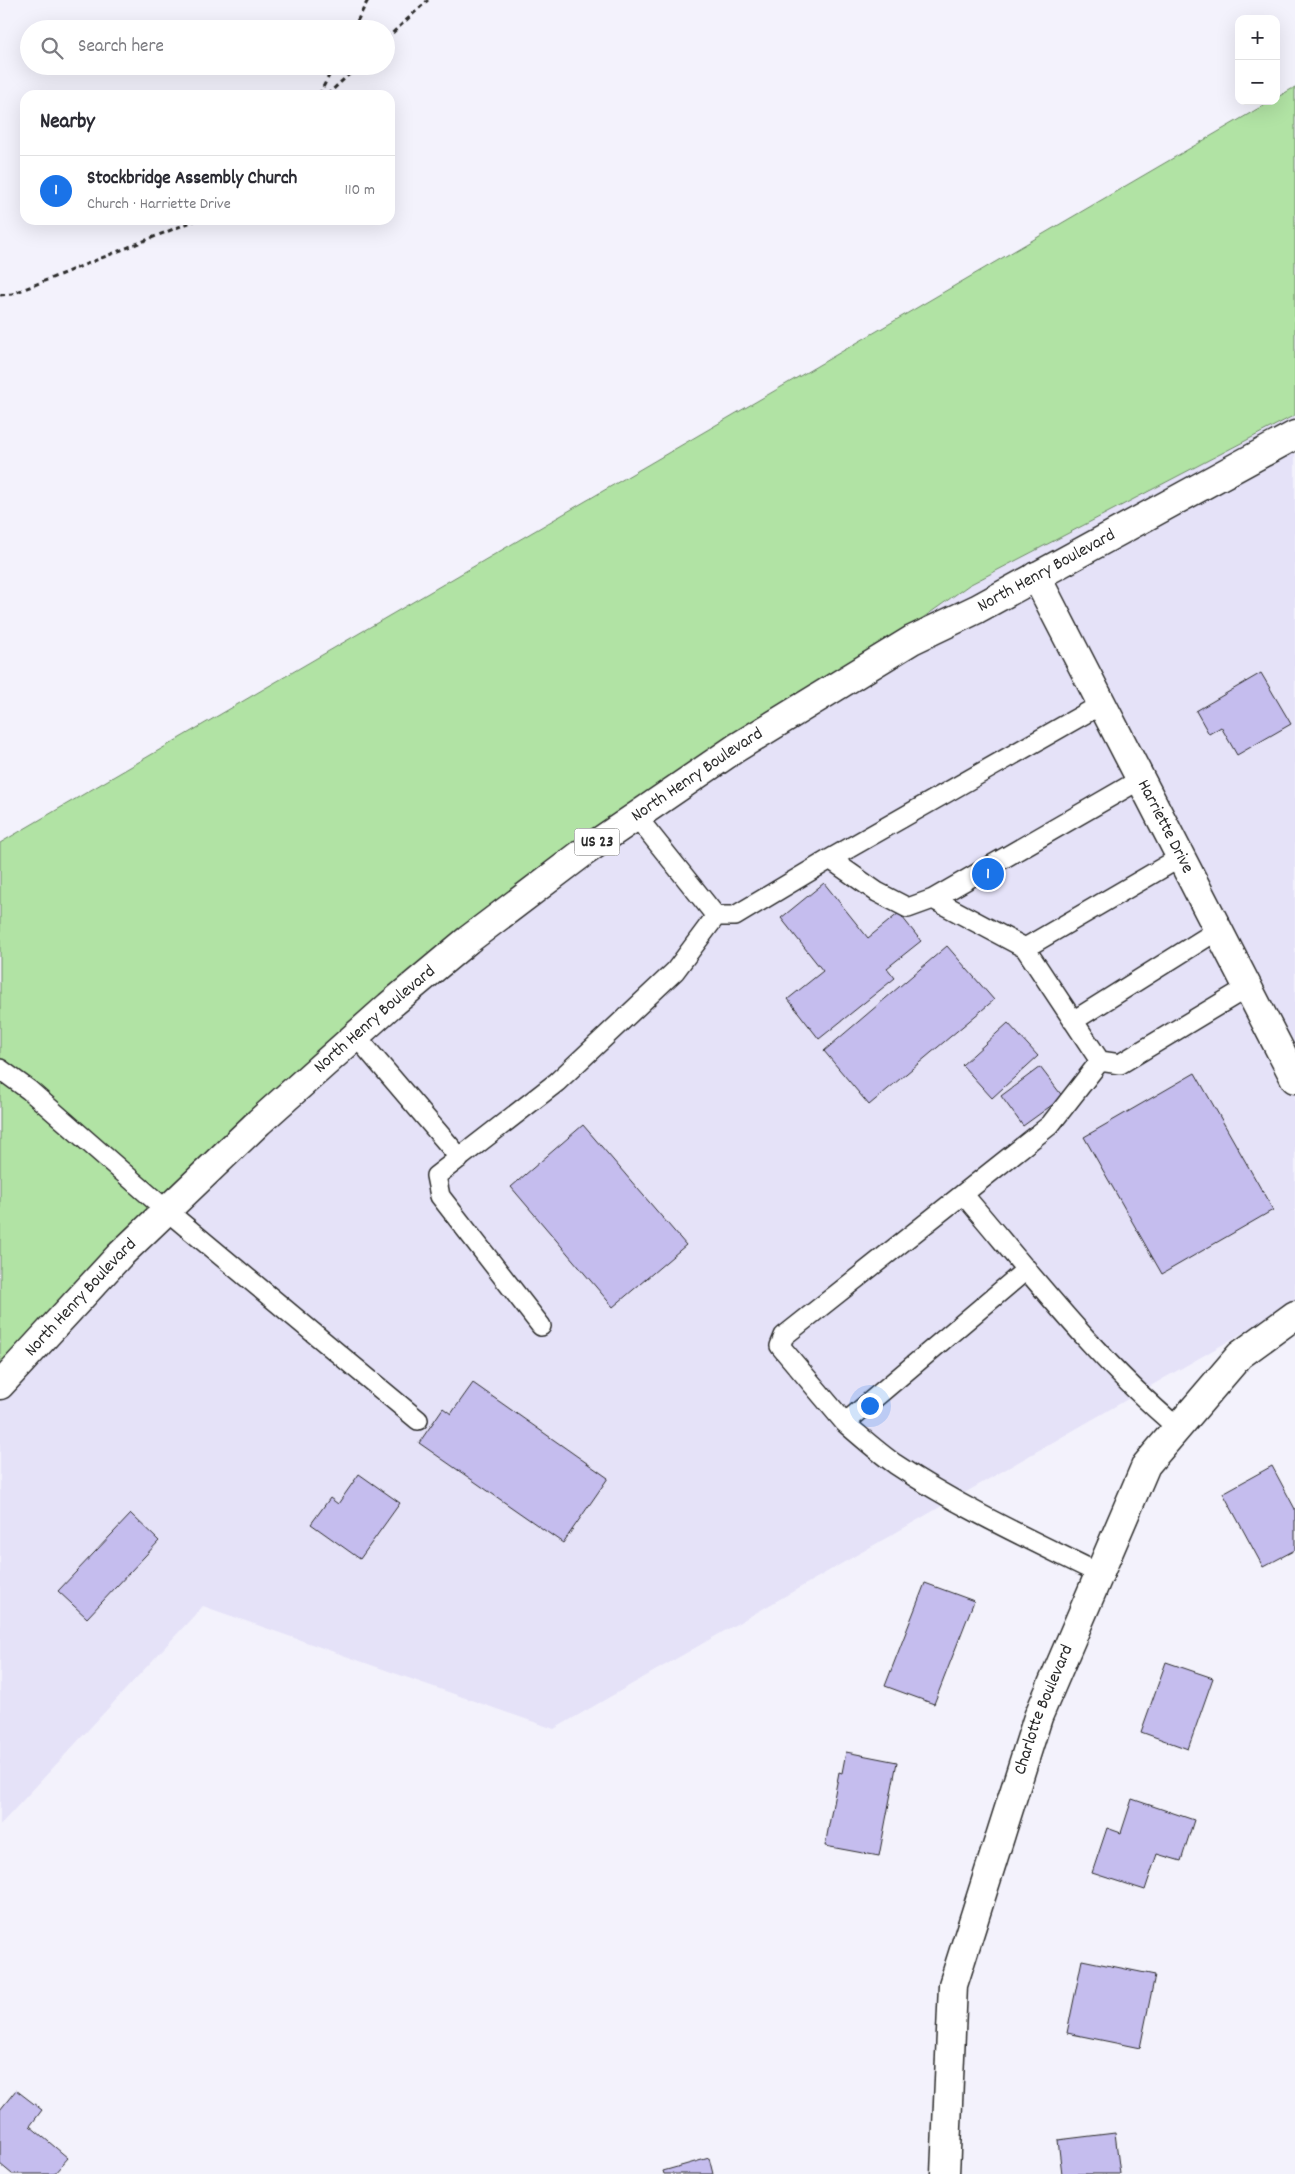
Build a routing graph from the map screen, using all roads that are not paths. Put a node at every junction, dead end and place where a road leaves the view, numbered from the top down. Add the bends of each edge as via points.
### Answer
1 (1295, 435) edge
2 (1036, 576) junction
3 (1102, 704) junction
4 (1140, 779) junction
5 (636, 816) junction
6 (1180, 857) junction
7 (830, 859) junction
8 (933, 899) junction
9 (716, 916) junction
10 (1218, 930) junction
11 (1025, 948) junction
12 (1248, 987) junction
13 (1073, 1021) junction
14 (356, 1036) junction
15 (1100, 1061) junction
16 (0, 1069) edge
17 (1295, 1079) edge
18 (460, 1158) junction
19 (963, 1194) junction
20 (166, 1210) junction
21 (1027, 1269) junction
22 (1295, 1315) edge
23 (541, 1326) dead end
24 (0, 1385) edge
25 (418, 1420) dead end
26 (845, 1423) junction
27 (1178, 1428) junction
28 (1100, 1574) junction
29 (945, 2174) edge

1 - 2 main road, North Henry Boulevard / US 23
2 - 3 main road, Harriette Drive
2 - 5 main road, North Henry Boulevard / US 23 via 904,645 736,748
3 - 4 main road, Harriette Drive
3 - 7 lane
4 - 6 main road, Harriette Drive
4 - 8 lane
5 - 9 lane
5 - 14 main road, North Henry Boulevard / US 23 via 509,908
6 - 10 main road, Harriette Drive
6 - 11 lane
7 - 8 lane via 877,892 908,908
7 - 9 lane via 735,916
8 - 11 lane
9 - 18 lane via 675,971 557,1082
10 - 12 main road, Harriette Drive
10 - 13 lane
11 - 13 lane
12 - 15 lane via 1120,1064
12 - 17 main road, Harriette Drive
13 - 15 lane
14 - 18 lane
14 - 20 main road, North Henry Boulevard / US 23
15 - 19 lane via 1050,1125
16 - 20 lane via 29,1090
18 - 23 lane via 436,1176 440,1196
19 - 21 lane
19 - 26 lane via 784,1336 780,1346
20 - 24 main road, North Henry Boulevard / US 23
20 - 25 lane
21 - 26 lane
21 - 27 lane via 1153,1407
22 - 27 main road, Charlotte Boulevard via 1240,1355
26 - 28 lane via 893,1463 923,1482 971,1510
27 - 28 main road, Charlotte Boulevard via 1146,1465
28 - 29 main road, Charlotte Boulevard via 1038,1717 952,1985

